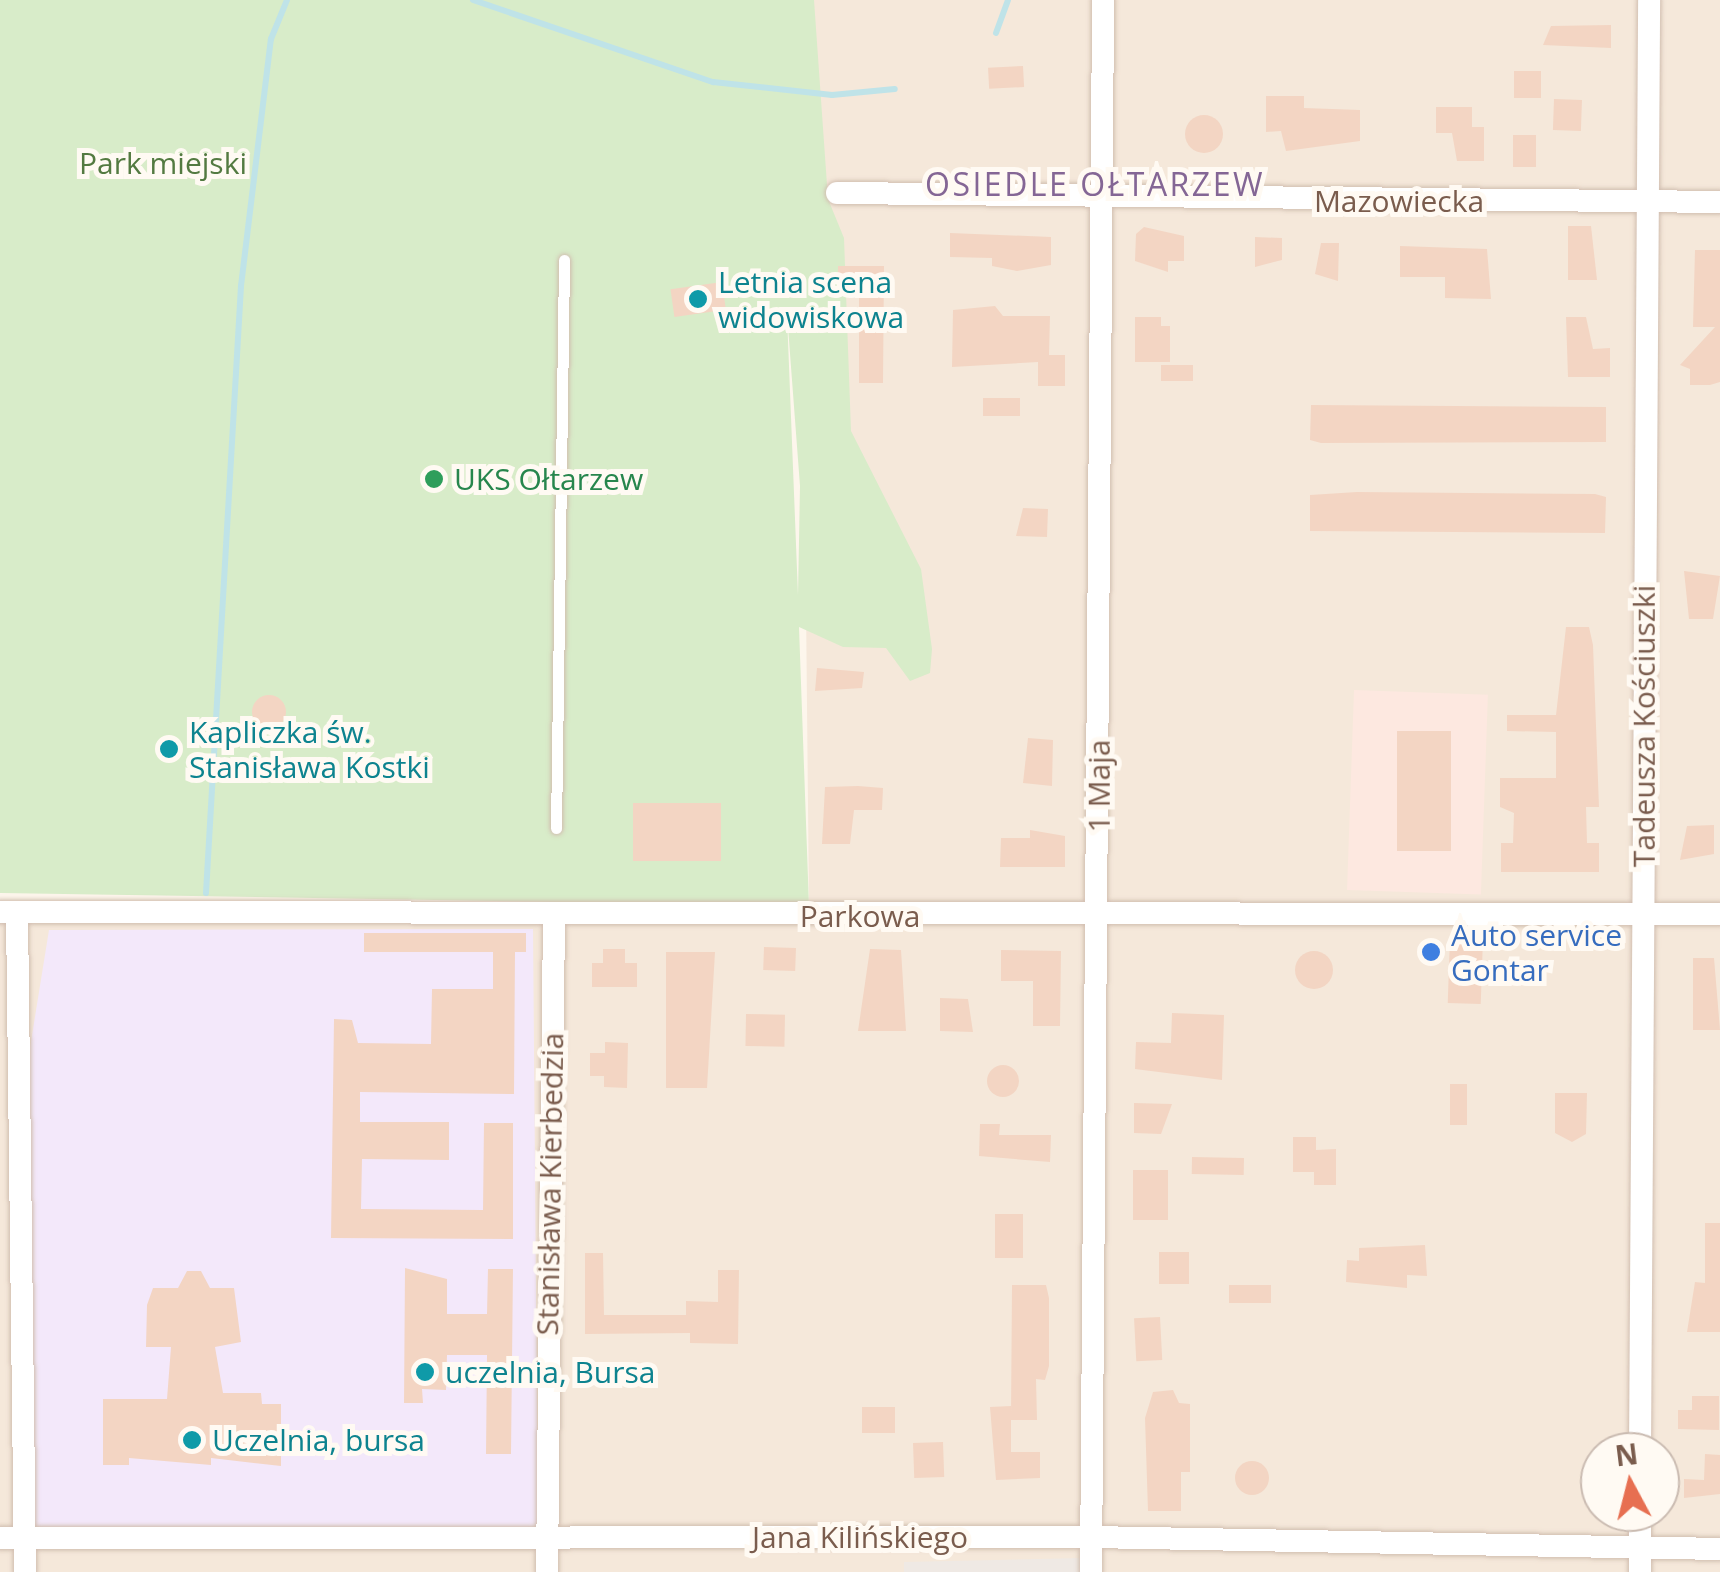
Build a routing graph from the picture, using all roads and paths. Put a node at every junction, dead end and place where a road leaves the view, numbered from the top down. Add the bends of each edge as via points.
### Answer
1 (1103, 0) edge
2 (1649, 0) edge
3 (838, 192) dead end
4 (1102, 199) junction
5 (1648, 202) junction
6 (1720, 202) edge
7 (564, 260) dead end
8 (556, 828) dead end
9 (8, 913) edge
10 (1097, 914) junction
11 (1643, 914) junction
12 (1720, 914) edge
13 (554, 916) junction
14 (1640, 1432) edge
15 (1640, 1532) edge
16 (25, 1537) junction
17 (1092, 1537) junction
18 (0, 1538) edge
19 (547, 1538) junction
20 (1720, 1549) edge
21 (1640, 1561) edge
22 (25, 1572) edge
23 (547, 1572) edge
24 (1091, 1572) edge

1 - 4 street, 1 Maja
2 - 5 street, Tadeusza Kościuszki
3 - 4 street, Mazowiecka
4 - 5 street, Mazowiecka
4 - 10 street, 1 Maja
5 - 6 street, Mazowiecka
5 - 11 street, Tadeusza Kościuszki
7 - 8 lane
9 - 13 street, Parkowa
9 - 16 street
10 - 11 street, Parkowa
10 - 13 street, Parkowa
10 - 17 street, 1 Maja
11 - 12 street, Parkowa
11 - 14 street, Tadeusza Kościuszki
13 - 19 street, Stanisława Kierbedzia
15 - 21 street
16 - 18 street, Jana Kilińskiego
16 - 19 street, Jana Kilińskiego
16 - 22 street
17 - 19 street, Jana Kilińskiego
17 - 21 street, Jana Kilińskiego
17 - 24 street, 1 Maja
19 - 23 street, Stanisława Kierbedzia
20 - 21 street, Jana Kilińskiego

